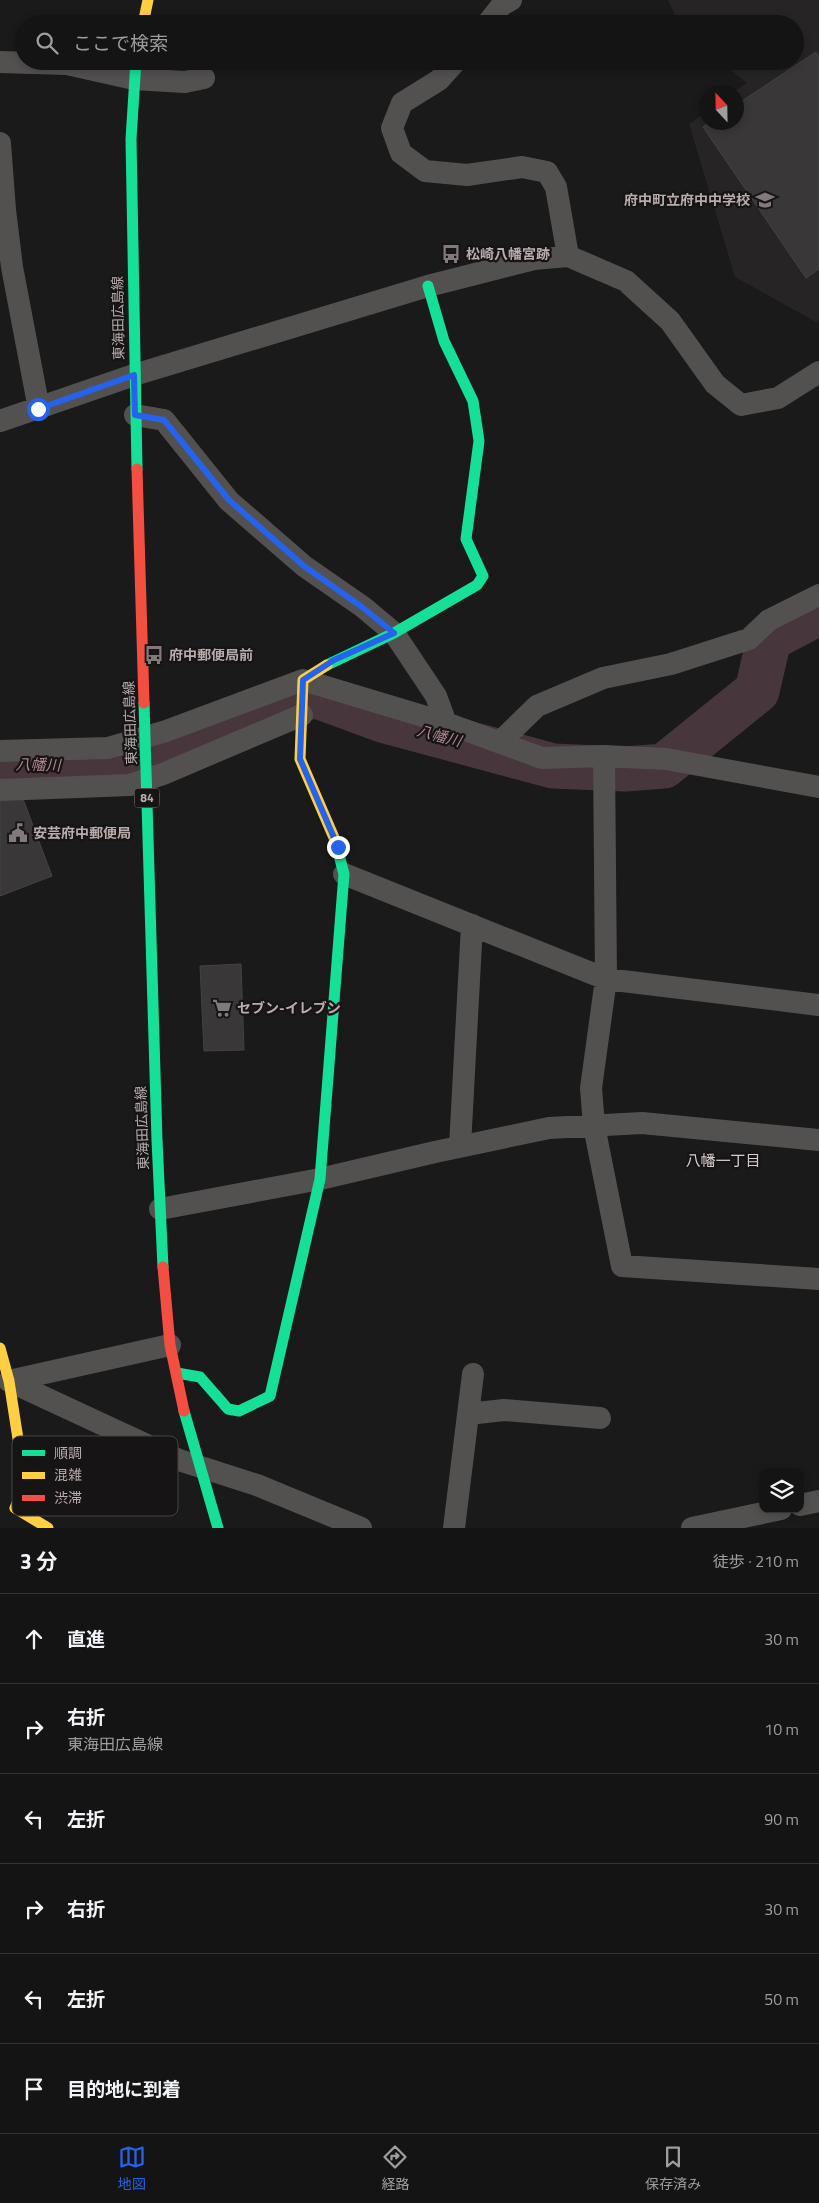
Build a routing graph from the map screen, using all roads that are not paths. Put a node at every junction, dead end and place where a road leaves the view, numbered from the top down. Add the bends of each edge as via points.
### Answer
1 (148, 0) edge
2 (511, 0) edge
3 (145, 15) edge
4 (494, 15) edge
5 (0, 62) edge
6 (15, 62) edge
7 (135, 70) edge
8 (448, 70) edge
9 (204, 78) dead end
10 (0, 144) edge
11 (4, 235) edge
12 (568, 256) junction
13 (428, 286) junction
14 (819, 372) edge
15 (134, 375) junction
16 (38, 409) junction
17 (135, 415) junction
18 (0, 421) edge
19 (819, 595) edge
20 (394, 633) junction
21 (303, 680) junction
22 (302, 715) junction
23 (446, 723) junction
24 (145, 738) junction
25 (500, 742) junction
26 (0, 751) edge
27 (604, 756) junction
28 (147, 779) junction
29 (819, 787) edge
30 (0, 790) edge
31 (344, 874) junction
32 (472, 925) junction
33 (606, 978) junction
34 (819, 1005) edge
35 (594, 1126) junction
36 (819, 1140) edge
37 (460, 1146) junction
38 (320, 1178) junction
39 (160, 1209) junction
40 (819, 1279) edge
41 (170, 1345) junction
42 (0, 1348) edge
43 (176, 1373) junction
44 (473, 1374) dead end
45 (9, 1381) junction
46 (468, 1414) junction
47 (600, 1418) dead end
48 (18, 1436) edge
49 (127, 1436) edge
50 (178, 1460) edge
51 (199, 1466) junction
52 (819, 1501) edge
53 (804, 1504) edge
54 (762, 1513) edge
55 (30, 1516) edge
56 (48, 1528) edge
57 (218, 1528) edge
58 (361, 1528) edge
59 (454, 1528) edge
60 (692, 1528) edge

1 - 3 main road
2 - 4 street via 502,4
5 - 6 street
7 - 9 street via 185,82
7 - 15 main road, 東海田広島線 / 84 via 131,139
8 - 12 street via 439,80 402,103 392,128 401,153 425,171 467,176 522,167 547,172 556,187
10 - 11 street
11 - 16 street
12 - 13 street via 534,259
12 - 14 street via 626,281 670,321 715,384 742,405 778,398
13 - 15 street
13 - 20 main road via 444,341 473,401 479,441 466,539 484,576 477,585
15 - 16 street
15 - 17 main road, 東海田広島線 / 84
16 - 18 street
17 - 20 street via 164,420 229,500 304,566
17 - 24 main road, 東海田広島線 / 84
19 - 25 street via 768,620 749,640 671,664 603,678 537,706
20 - 21 main road via 334,660
20 - 23 street via 436,696
21 - 22 main road
21 - 23 street
21 - 24 street
22 - 28 street
22 - 31 main road via 300,759 338,847
23 - 25 street
24 - 26 street via 108,748
24 - 28 main road, 東海田広島線 / 84
25 - 27 street via 542,758
27 - 29 street via 666,759
27 - 33 street
28 - 30 street via 130,784
28 - 39 main road, 東海田広島線 / 84
31 - 32 street
31 - 38 main road
32 - 33 street
32 - 37 street
33 - 34 street
33 - 35 street via 591,1088
35 - 36 street via 642,1123
35 - 37 street via 549,1128
35 - 40 street via 622,1266
37 - 38 street
38 - 39 street
38 - 43 main road via 270,1396 239,1411 228,1409 200,1378
39 - 41 main road, 東海田広島線 / 84
41 - 43 main road, 東海田広島線 / 84
41 - 45 street
42 - 45 main road
43 - 51 main road, 東海田広島線 / 84
44 - 46 street
45 - 48 main road
45 - 49 street
46 - 47 street via 504,1410
46 - 59 street
50 - 51 street
51 - 57 main road, 東海田広島線 / 84
51 - 58 street via 257,1485
52 - 53 street
54 - 60 street
55 - 56 main road

